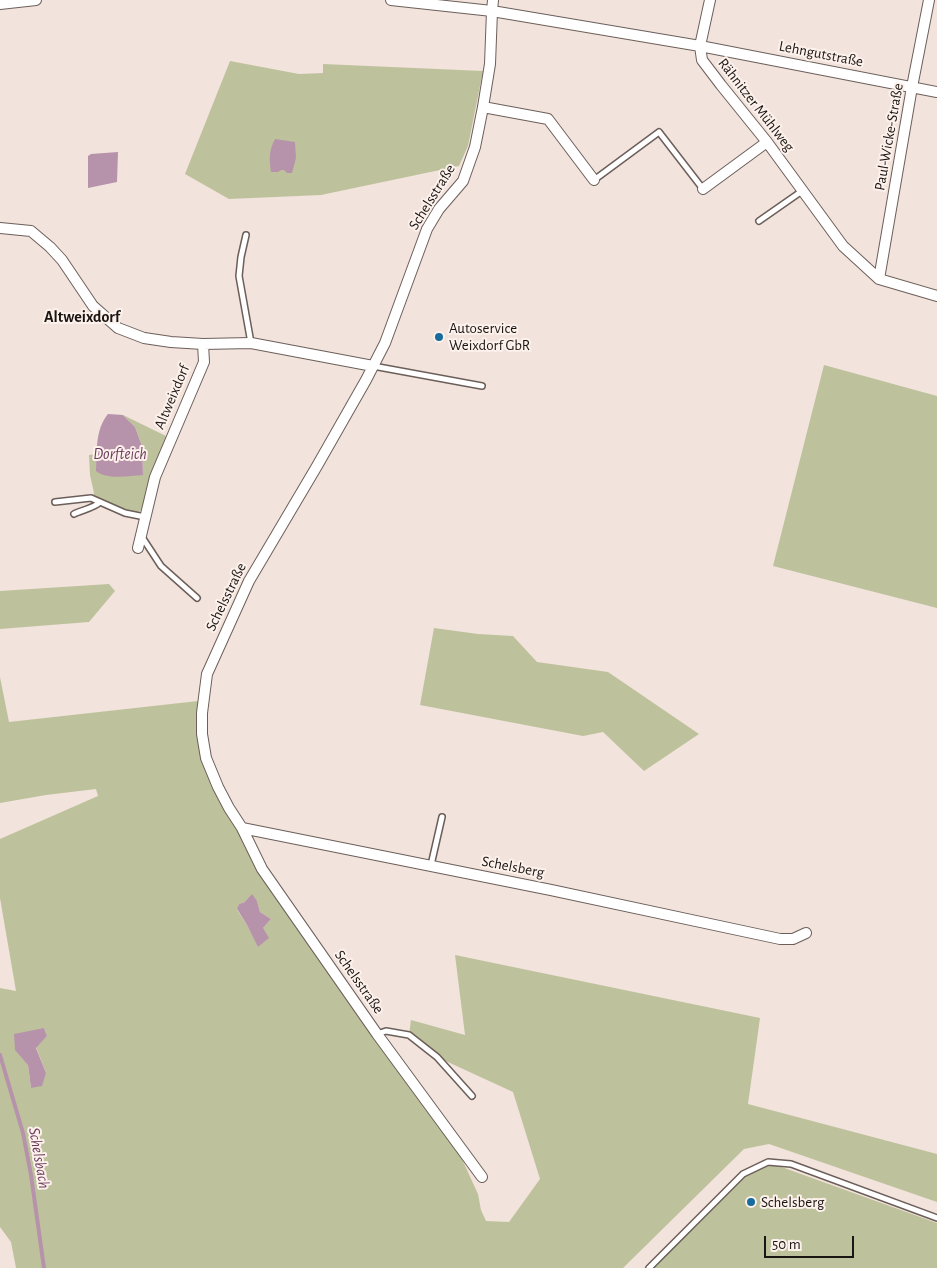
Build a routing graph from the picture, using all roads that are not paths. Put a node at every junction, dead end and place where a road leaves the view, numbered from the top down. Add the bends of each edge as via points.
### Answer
1 (36, 0) edge
2 (391, 0) edge
3 (710, 0) edge
4 (929, 0) edge
5 (0, 4) edge
6 (492, 5) edge
7 (700, 46) junction
8 (912, 87) junction
9 (937, 92) edge
10 (483, 107) junction
11 (767, 142) junction
12 (594, 180) joint
13 (703, 189) joint
14 (802, 191) junction
15 (759, 222) dead end
16 (0, 228) edge
17 (246, 235) dead end
18 (879, 279) junction
19 (937, 296) edge
20 (251, 343) junction
21 (203, 344) junction
22 (373, 366) junction
23 (482, 386) dead end
24 (55, 502) dead end
25 (100, 502) junction
26 (74, 514) dead end
27 (145, 517) junction
28 (141, 534) junction
29 (138, 548) dead end
30 (197, 598) dead end
31 (442, 817) dead end
32 (242, 828) junction
33 (430, 866) junction
34 (806, 934) dead end
35 (377, 1034) junction
36 (472, 1096) dead end
37 (482, 1177) dead end
38 (937, 1218) edge
39 (649, 1268) edge

1 - 5 street
2 - 6 street
3 - 7 street
4 - 8 street, Paul-Wicke-Straße
6 - 7 street
6 - 10 street, Schelsstraße via 490,64
7 - 8 street, Lehngutstraße
7 - 11 street, Rähnitzer Mühlweg via 702,60
8 - 9 street, Lehngutstraße
8 - 18 street, Paul-Wicke-Straße
10 - 12 street via 548,119
10 - 22 street, Schelsstraße via 475,147 463,181 427,229 385,343
11 - 13 street
11 - 14 street, Rähnitzer Mühlweg
12 - 13 lane via 658,132
14 - 15 lane
14 - 18 street, Rähnitzer Mühlweg via 843,246
16 - 21 street, Altweixdorf via 31,231 50,247 93,306 118,328 144,338
17 - 20 lane via 239,276
18 - 19 street, Rähnitzer Mühlweg
20 - 21 street, Altweixdorf
20 - 22 street, Altweixdorf
21 - 27 street, Altweixdorf via 204,362 155,476
22 - 23 lane
22 - 32 street, Schelsstraße via 249,582 207,674 202,713 206,758
24 - 25 lane via 91,498
25 - 26 lane
25 - 27 lane via 125,513
27 - 28 street, Altweixdorf
28 - 29 street, Altweixdorf
28 - 30 lane via 161,566
31 - 33 lane
32 - 33 street, Schelsberg
32 - 35 street, Schelsstraße via 262,869
33 - 34 street, Schelsberg via 780,939
35 - 36 lane via 386,1031 409,1035 437,1057
35 - 37 street, Schelsstraße
38 - 39 lane via 791,1164 768,1162 743,1174

